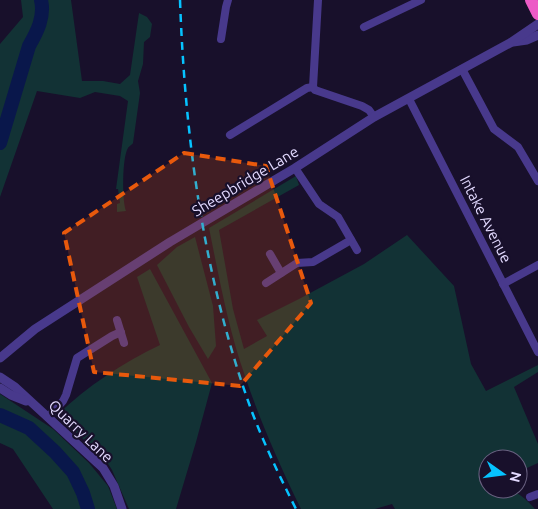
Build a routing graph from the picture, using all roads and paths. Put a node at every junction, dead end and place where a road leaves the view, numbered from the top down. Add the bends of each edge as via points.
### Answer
1 (228, 0) edge
2 (318, 0) edge
3 (422, 0) edge
4 (531, 0) edge
5 (538, 14) edge
6 (538, 24) edge
7 (364, 27) dead end
8 (538, 35) edge
9 (221, 39) dead end
10 (512, 42) junction
11 (462, 69) junction
12 (313, 86) junction
13 (409, 99) junction
14 (374, 117) junction
15 (230, 134) dead end
16 (295, 168) junction
17 (538, 181) edge
18 (351, 240) junction
19 (357, 250) dead end
20 (270, 254) dead end
21 (538, 265) edge
22 (282, 273) junction
23 (266, 283) dead end
24 (503, 284) junction
25 (117, 320) dead end
26 (121, 332) junction
27 (124, 343) dead end
28 (538, 352) edge
29 (0, 358) edge
30 (0, 376) edge
31 (0, 388) edge
32 (31, 403) junction
33 (48, 417) junction
34 (122, 509) edge

1 - 9 street
2 - 12 street
3 - 7 street
4 - 5 highway
6 - 10 street, Sheepbridge Lane
8 - 10 street, Sheepbridge Lane
10 - 11 street, Sheepbridge Lane
11 - 13 street, Sheepbridge Lane
11 - 17 street via 494,129 518,147
12 - 14 street via 315,90 362,106
12 - 15 street
13 - 14 street, Sheepbridge Lane
13 - 24 street, Intake Avenue
14 - 16 street, Sheepbridge Lane
16 - 18 street via 319,204 338,217
16 - 29 street, Sheepbridge Lane via 145,257 36,328
18 - 19 street
18 - 22 street via 313,262 297,263
20 - 22 street
21 - 24 street
22 - 23 street
24 - 28 street, Intake Avenue
25 - 26 street
26 - 27 street
26 - 33 street via 77,358 66,395
30 - 32 street, Quarry Lane
31 - 32 street, Quarry Lane
32 - 33 street, Quarry Lane
33 - 34 street, Quarry Lane via 103,468

